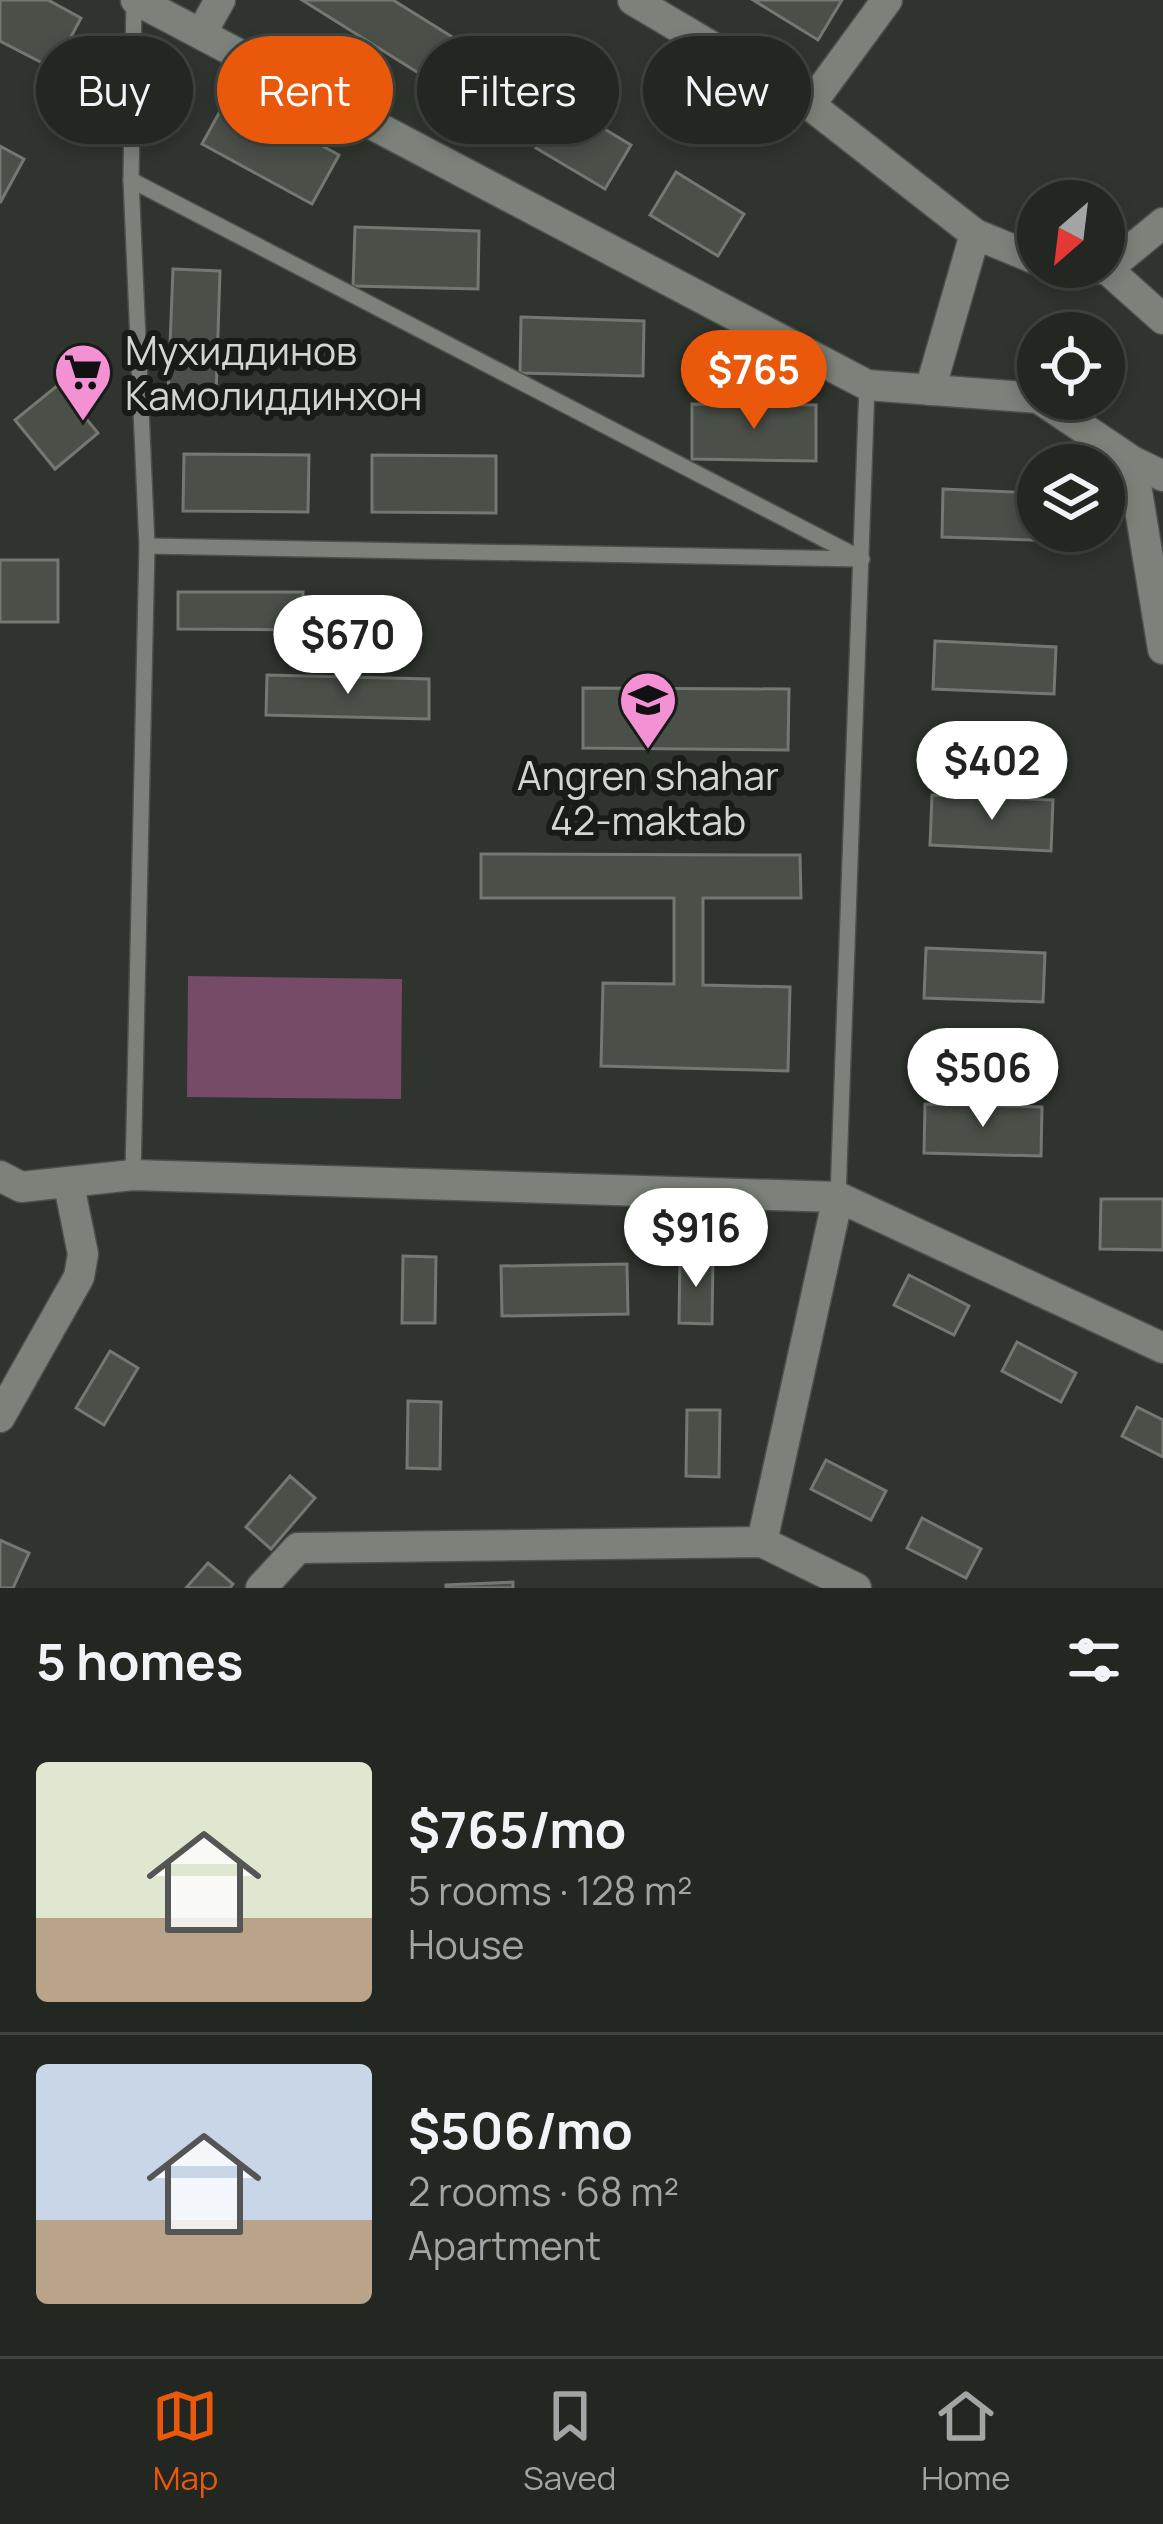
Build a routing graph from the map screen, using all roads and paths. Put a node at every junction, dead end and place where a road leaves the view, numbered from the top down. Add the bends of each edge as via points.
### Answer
1 (135, 0) edge
2 (220, 0) edge
3 (633, 0) edge
4 (887, 0) edge
5 (201, 34) junction
6 (694, 36) edge
7 (811, 104) edge
8 (811, 106) edge
9 (131, 180) junction
10 (1163, 223) edge
11 (975, 234) junction
12 (1017, 251) edge
13 (1125, 254) edge
14 (1125, 286) edge
15 (1163, 319) edge
16 (867, 385) junction
17 (930, 389) junction
18 (1017, 396) edge
19 (1071, 420) edge
20 (1132, 461) junction
21 (1163, 476) edge
22 (147, 546) junction
23 (862, 560) junction
24 (1163, 649) edge
25 (133, 1175) junction
26 (0, 1176) edge
27 (69, 1185) junction
28 (838, 1197) junction
29 (1163, 1348) edge
30 (0, 1417) edge
31 (762, 1542) junction
32 (261, 1588) edge
33 (856, 1588) edge

1 - 5 street
1 - 9 lane
2 - 5 street
3 - 6 street
4 - 7 street
5 - 16 street
8 - 11 street
9 - 22 lane
9 - 23 lane
10 - 13 street
11 - 12 street
11 - 17 street
14 - 15 street
16 - 17 street
16 - 23 lane
17 - 18 street
19 - 20 street
20 - 21 street
20 - 24 street
22 - 23 lane
22 - 25 lane
23 - 28 lane
25 - 27 street
25 - 28 street
26 - 27 street via 22,1187
27 - 30 street via 83,1254 79,1276
28 - 29 street
28 - 31 street
31 - 32 street via 298,1548
31 - 33 street

